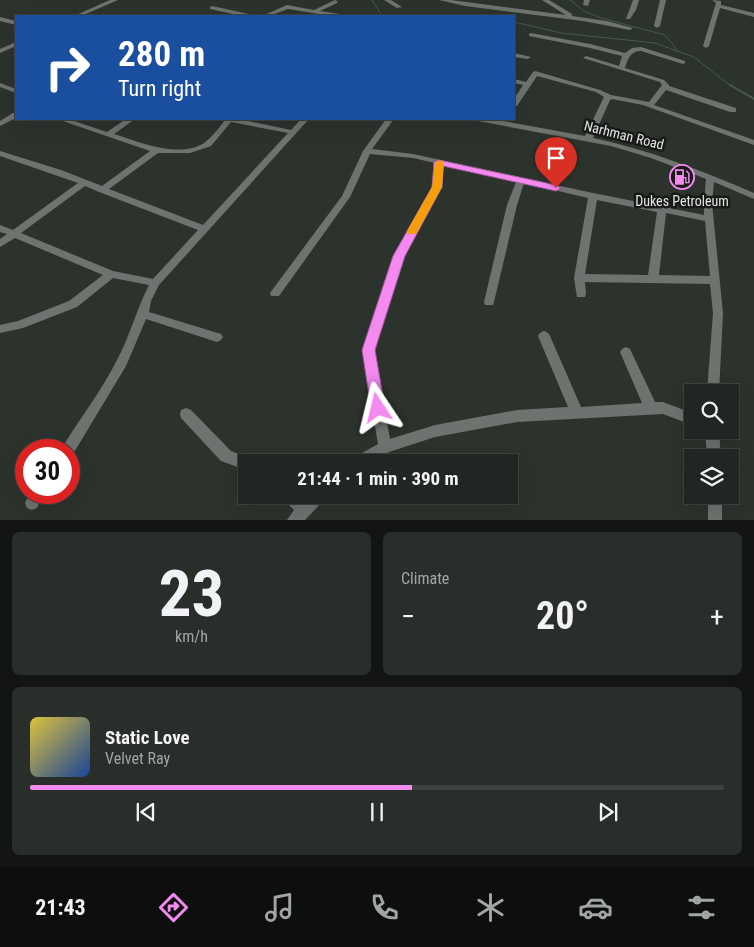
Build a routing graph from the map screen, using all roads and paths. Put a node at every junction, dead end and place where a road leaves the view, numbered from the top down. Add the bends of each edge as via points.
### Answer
1 (115, 0) edge
2 (387, 0) edge
3 (442, 0) edge
4 (499, 0) edge
5 (545, 0) edge
6 (636, 0) edge
7 (663, 0) edge
8 (450, 1) edge
9 (335, 2) dead end
10 (716, 3) edge
11 (399, 7) dead end
12 (212, 8) dead end
13 (494, 9) junction
14 (316, 11) junction
15 (501, 13) edge
16 (79, 15) edge
17 (237, 15) edge
18 (267, 15) edge
19 (335, 15) edge
20 (754, 15) edge
21 (571, 17) junction
22 (628, 18) dead end
23 (0, 19) edge
24 (15, 23) edge
25 (657, 26) dead end
26 (630, 28) dead end
27 (531, 36) dead end
28 (15, 44) edge
29 (706, 46) dead end
30 (0, 51) edge
31 (515, 55) edge
32 (626, 56) junction
33 (528, 58) dead end
34 (586, 58) dead end
35 (683, 62) dead end
36 (621, 69) junction
37 (515, 81) edge
38 (527, 84) junction
39 (0, 86) edge
40 (664, 87) junction
41 (15, 90) edge
42 (609, 97) junction
43 (515, 102) edge
44 (646, 104) junction
45 (733, 110) dead end
46 (15, 116) edge
47 (64, 120) edge
48 (130, 120) edge
49 (228, 120) edge
50 (234, 120) edge
51 (304, 120) edge
52 (389, 120) edge
53 (503, 121) edge
54 (0, 124) edge
55 (292, 132) junction
56 (109, 134) junction
57 (588, 139) junction
58 (754, 143) edge
59 (156, 150) junction
60 (367, 151) junction
61 (0, 153) edge
62 (439, 162) junction
63 (710, 178) junction
64 (521, 180) junction
65 (83, 183) junction
66 (102, 190) junction
67 (593, 196) junction
68 (754, 196) edge
69 (662, 210) junction
70 (709, 219) junction
71 (0, 228) edge
72 (205, 229) junction
73 (14, 234) junction
74 (0, 244) edge
75 (111, 274) junction
76 (579, 278) junction
77 (653, 279) junction
78 (713, 280) junction
79 (155, 283) junction
80 (275, 293) dead end
81 (581, 294) dead end
82 (489, 302) dead end
83 (143, 314) junction
84 (0, 329) edge
85 (544, 336) dead end
86 (217, 337) dead end
87 (626, 352) dead end
88 (714, 384) edge
89 (650, 408) junction
90 (576, 413) junction
91 (186, 414) dead end
92 (684, 416) edge
93 (75, 439) edge
94 (385, 447) junction
95 (373, 454) edge
96 (238, 461) edge
97 (309, 504) edge
98 (715, 504) edge
99 (298, 514) edge
100 (715, 520) edge

1 - 16 street
2 - 11 street
3 - 8 street
4 - 13 street
5 - 21 street
6 - 22 street
7 - 25 street
8 - 13 street
9 - 14 street
10 - 20 street
10 - 29 street
12 - 17 street
13 - 15 street
14 - 18 street via 284,8
14 - 19 street
15 - 21 street
21 - 26 street
23 - 24 street
27 - 32 street
28 - 30 street
31 - 33 street
32 - 35 street via 638,49
32 - 36 street
34 - 36 street
36 - 40 street via 662,81 666,85
37 - 38 street
38 - 42 street via 535,73 542,74 598,90
38 - 43 street
39 - 41 street
40 - 44 street via 652,103
40 - 45 street
42 - 44 street
42 - 57 street
44 - 58 street
46 - 54 street
47 - 56 street
48 - 56 street
49 - 59 street via 208,144
50 - 55 street
51 - 55 street
52 - 60 street
53 - 57 street, Narhman Road
55 - 72 street
56 - 59 street
57 - 63 street, Narhman Road via 654,156
59 - 66 street
60 - 62 street
60 - 80 street via 346,198
61 - 65 street
62 - 64 street
62 - 94 street via 437,187 399,256 368,350
63 - 68 street, Narhman Road
63 - 70 street
64 - 67 street
64 - 82 street
65 - 66 street
65 - 73 street
66 - 72 street
67 - 69 street
67 - 76 street
69 - 70 street
69 - 77 street
70 - 78 street
71 - 73 street
72 - 79 street
73 - 74 street
73 - 75 street
75 - 79 street
75 - 84 street via 73,304 34,320
76 - 77 street
76 - 81 street
77 - 78 street
78 - 88 street via 718,319
79 - 83 street
83 - 86 street
83 - 93 street via 122,363
85 - 90 street
87 - 89 street
89 - 90 street
89 - 92 street via 662,408
90 - 94 street via 517,416 435,431
91 - 96 street via 226,456
94 - 95 street
97 - 99 street
98 - 100 street

